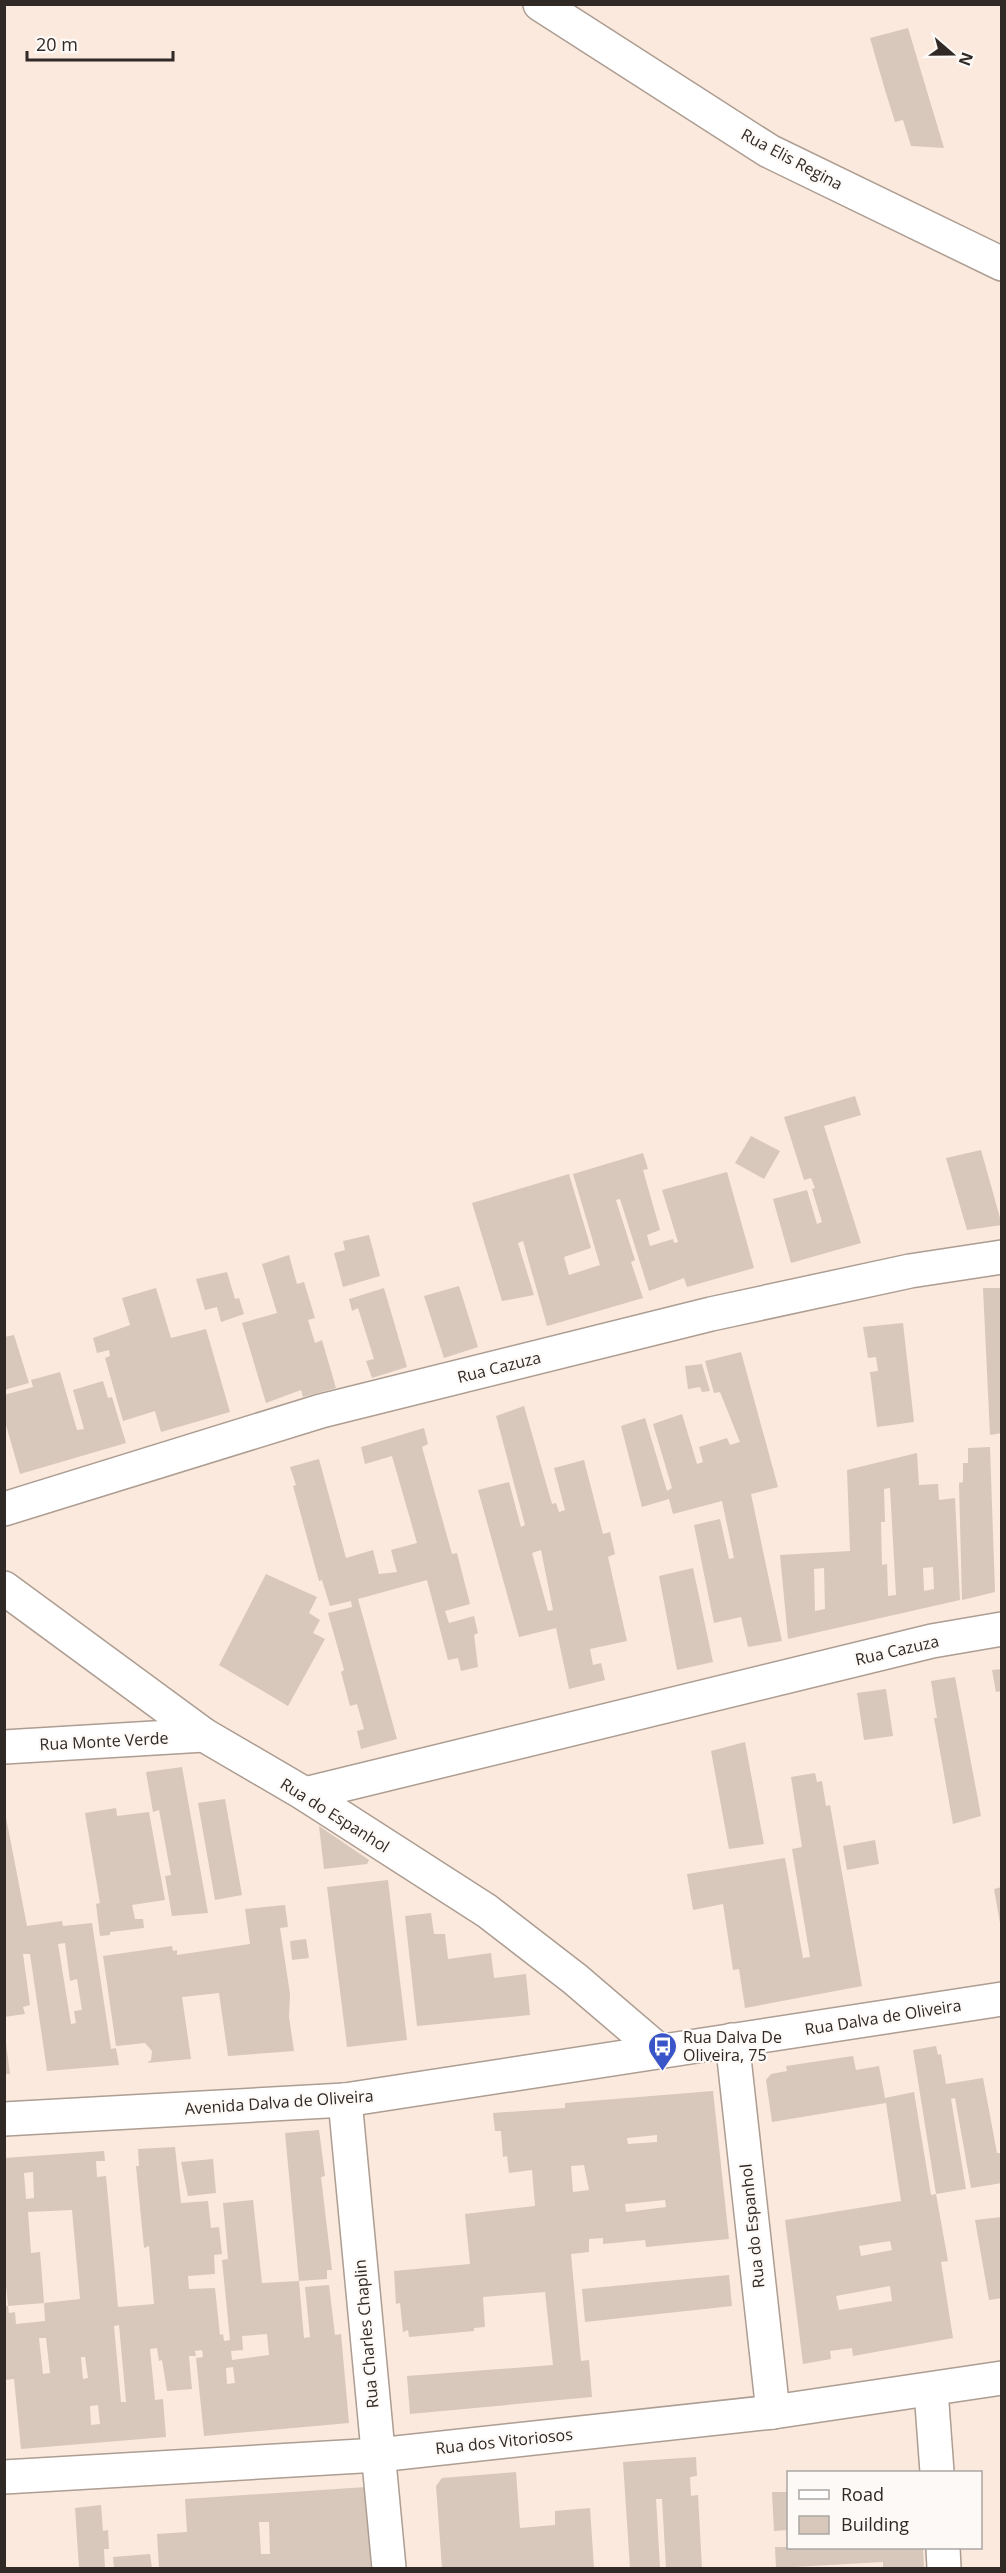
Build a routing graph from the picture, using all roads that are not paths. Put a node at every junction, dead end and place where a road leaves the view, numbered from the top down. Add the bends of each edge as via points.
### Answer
1 (540, 4) edge
2 (1002, 264) edge
3 (1002, 1257) edge
4 (4, 1509) edge
5 (4, 1588) edge
6 (1002, 1629) edge
7 (204, 1735) junction
8 (4, 1747) edge
9 (304, 1794) junction
10 (1002, 1999) edge
11 (732, 2040) junction
12 (658, 2050) junction
13 (345, 2100) junction
14 (4, 2119) edge
15 (1002, 2378) edge
16 (931, 2390) junction
17 (773, 2412) junction
18 (378, 2455) junction
19 (937, 2471) edge
20 (4, 2476) edge
21 (943, 2549) edge
22 (389, 2568) edge
23 (944, 2568) edge

1 - 2 street, Rua Elis Regina via 769,151
3 - 4 street, Rua Cazuza via 910,1271 711,1314 321,1411
5 - 7 street, Rua do Espanhol
6 - 9 street, Rua Cazuza via 921,1644
7 - 8 street, Rua Monte Verde
7 - 9 street, Rua do Espanhol
9 - 12 street, Rua do Espanhol via 487,1911
10 - 11 street, Rua Dalva de Oliveira
11 - 12 street, Rua Dalva de Oliveira
11 - 17 street, Rua do Espanhol
12 - 13 street, Avenida Dalva de Oliveira
13 - 14 street, Avenida Dalva de Oliveira
13 - 18 street, Rua Charles Chaplin
15 - 16 street, Rua dos Vitoriosos
16 - 17 street, Rua dos Vitoriosos
16 - 19 street
17 - 18 street, Rua dos Vitoriosos
18 - 20 street, Rua dos Vitoriosos
18 - 22 street, Rua Charles Chaplin
21 - 23 street

